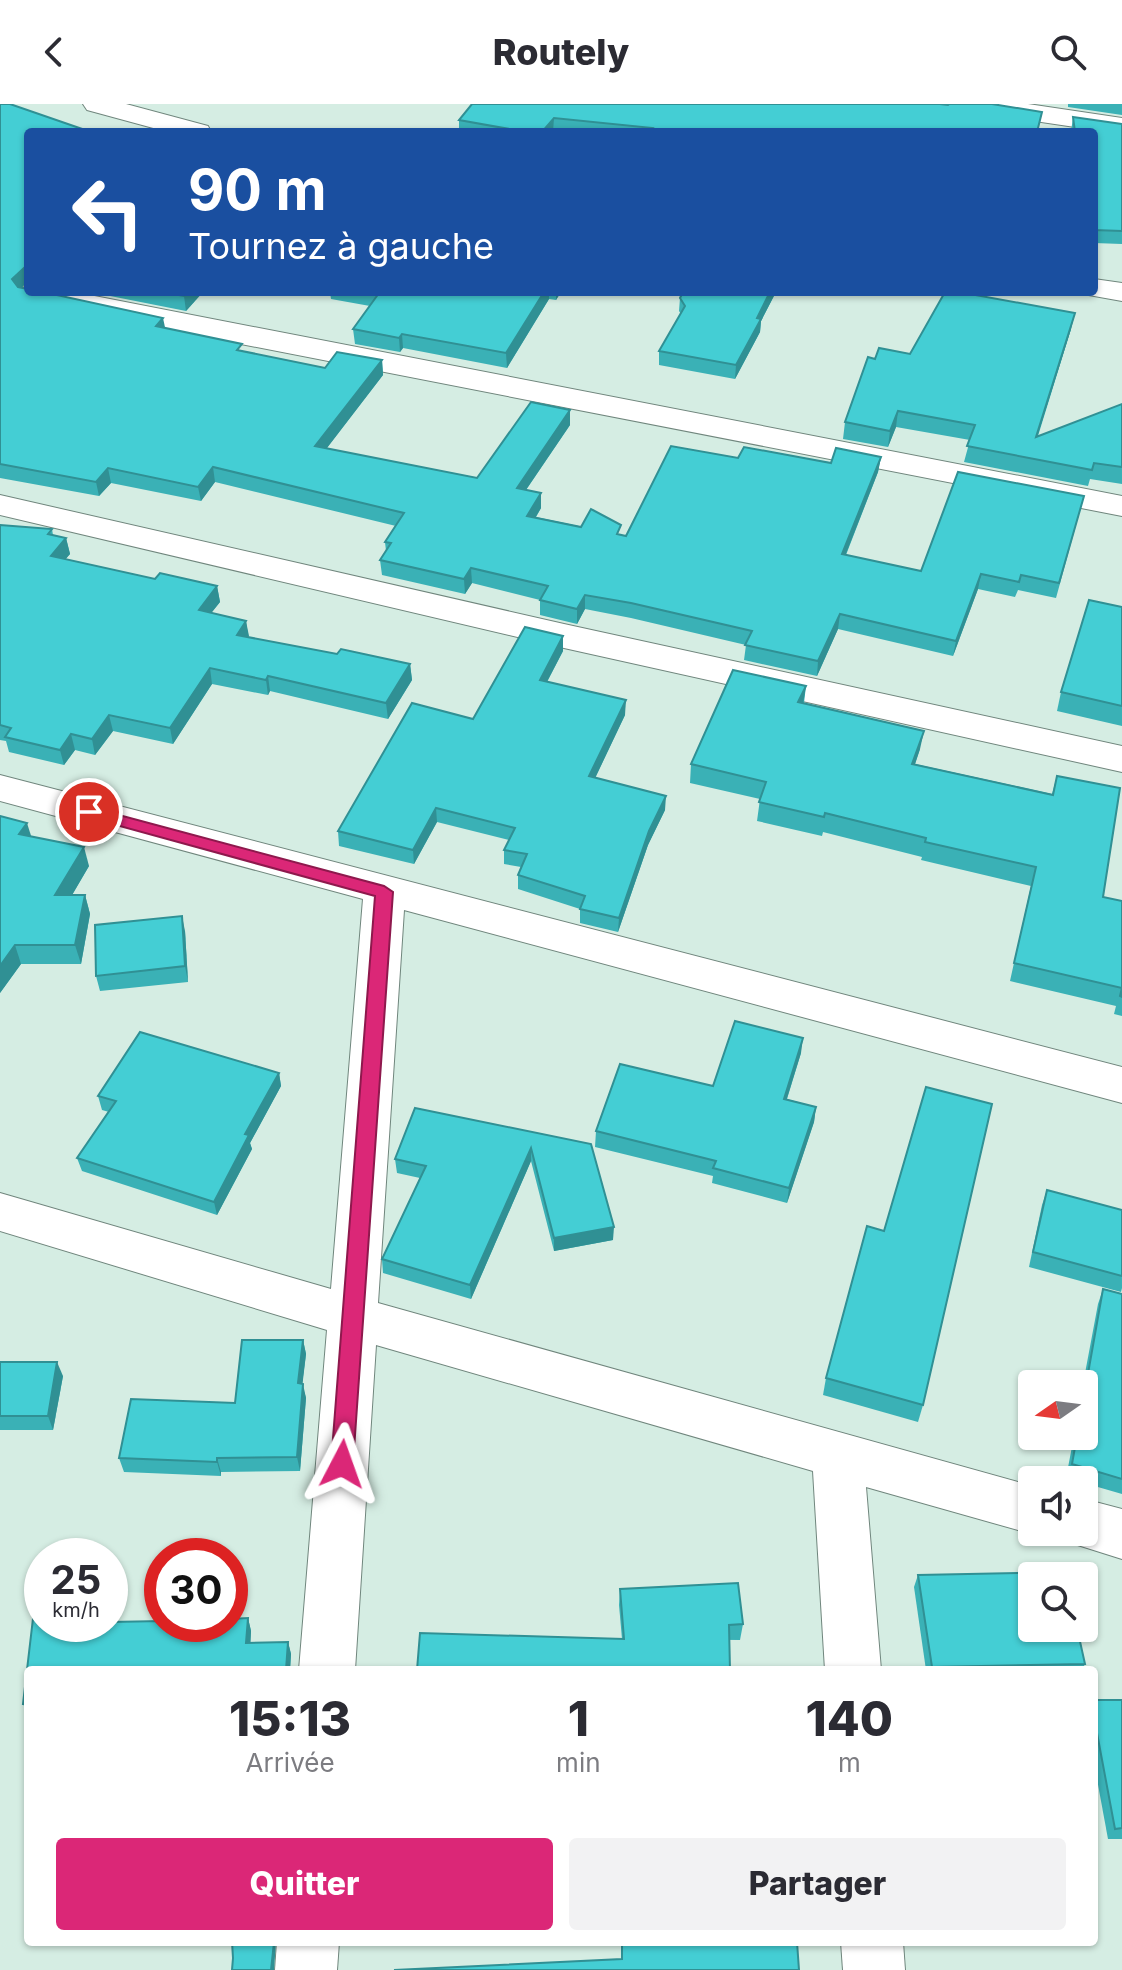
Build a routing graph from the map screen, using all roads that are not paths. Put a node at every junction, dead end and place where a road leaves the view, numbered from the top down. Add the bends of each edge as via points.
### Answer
1 (96, 104) edge
2 (974, 104) edge
3 (1122, 126) edge
4 (183, 128) edge
5 (0, 285) edge
6 (1098, 289) edge
7 (24, 290) edge
8 (1122, 292) edge
9 (52, 296) edge
10 (0, 505) edge
11 (1122, 506) edge
12 (1122, 759) edge
13 (0, 788) edge
14 (384, 892) junction
15 (1122, 1085) edge
16 (0, 1212) edge
17 (353, 1317) junction
18 (838, 1456) junction
19 (1018, 1506) edge
20 (1098, 1528) edge
21 (1122, 1534) edge
22 (327, 1666) edge
23 (853, 1666) edge
24 (308, 1946) edge
25 (872, 1946) edge
26 (306, 1970) edge
27 (874, 1970) edge

1 - 4 street
2 - 3 street
5 - 7 street
6 - 8 street
9 - 11 street
10 - 12 street
13 - 14 street
14 - 15 street
14 - 17 street
16 - 17 street
17 - 18 street
17 - 22 street
18 - 19 street
18 - 23 street
20 - 21 street
24 - 26 street
25 - 27 street

